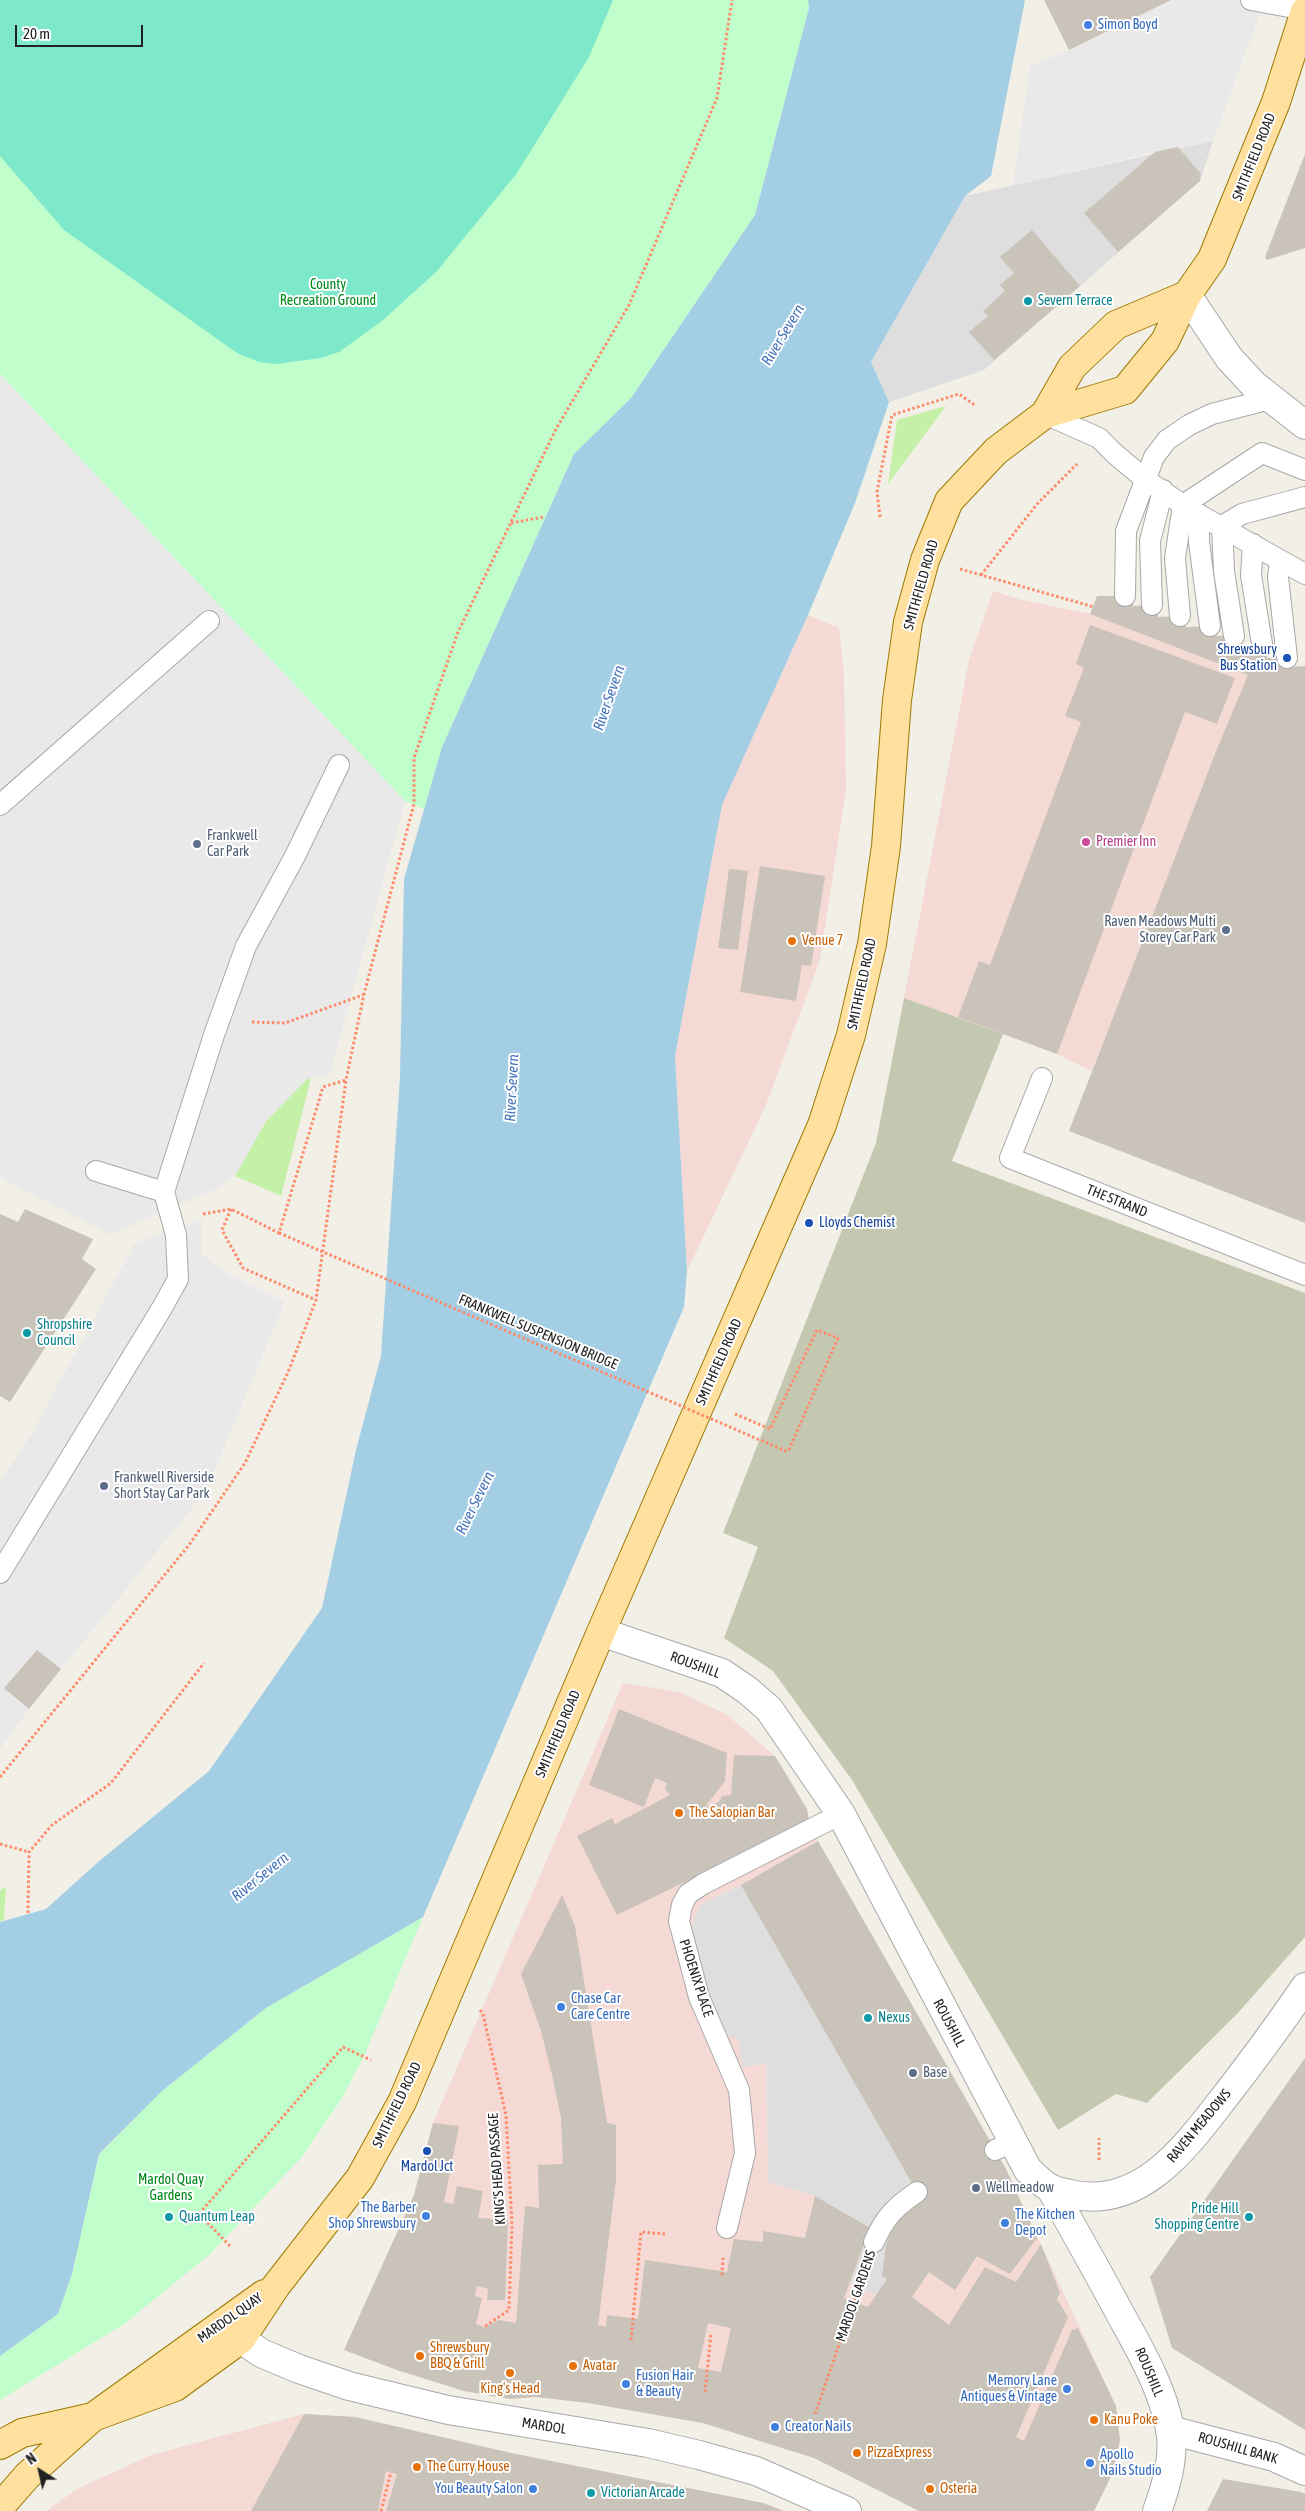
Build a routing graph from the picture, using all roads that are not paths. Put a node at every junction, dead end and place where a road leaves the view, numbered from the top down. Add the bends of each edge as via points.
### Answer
1 (1251, 0) edge
2 (1305, 10) edge
3 (1187, 295) junction
4 (1270, 399) junction
5 (1045, 414) junction
6 (1302, 419) edge
7 (1305, 470) edge
8 (1154, 485) junction
9 (1305, 497) edge
10 (1191, 509) junction
11 (1222, 526) junction
12 (1253, 544) junction
13 (1280, 562) junction
14 (1305, 574) edge
15 (1125, 596) dead end
16 (1152, 605) dead end
17 (1180, 616) dead end
18 (209, 621) dead end
19 (1210, 626) dead end
20 (1234, 636) dead end
21 (1262, 644) dead end
22 (1288, 658) dead end
23 (339, 765) dead end
24 (0, 805) edge
25 (1042, 1078) dead end
26 (96, 1171) dead end
27 (164, 1192) junction
28 (1305, 1275) edge
29 (0, 1573) edge
30 (601, 1632) junction
31 (841, 1814) junction
32 (1305, 1987) edge
33 (1052, 2189) junction
34 (917, 2192) dead end
35 (727, 2228) dead end
36 (874, 2242) road end
37 (276, 2286) junction
38 (241, 2340) junction
39 (93, 2417) junction
40 (1170, 2430) junction
41 (0, 2445) edge
42 (1305, 2471) edge
43 (0, 2507) edge
44 (847, 2511) edge
45 (1157, 2511) edge

1 - 2 lane
2 - 3 main road, SMITHFIELD ROAD via 1276,102 1234,208 1212,259
3 - 4 street via 1229,358
3 - 5 main road, SMITHFIELD ROAD via 1116,325 1072,367
3 - 5 main road, SMITHFIELD ROAD via 1165,341 1126,390
4 - 6 street
4 - 8 lane via 1212,414 1167,440 1154,457
5 - 8 lane via 1099,438
5 - 30 main road, SMITHFIELD ROAD via 996,452 949,501 925,560 908,622 897,700 886,846 872,944 851,1035 822,1125
7 - 10 lane via 1262,452
8 - 10 lane
8 - 15 lane via 1126,531
8 - 16 lane via 1150,542
9 - 11 lane via 1242,514
10 - 11 lane
10 - 17 lane via 1175,558
10 - 19 lane via 1199,542
11 - 12 lane
11 - 20 lane via 1224,570
12 - 13 lane
12 - 21 lane via 1251,575
13 - 14 lane
13 - 22 lane via 1278,577
18 - 24 lane
23 - 27 lane via 246,946
25 - 28 lane, THE STRAND via 1010,1158
26 - 27 lane
27 - 29 lane via 176,1235 178,1280
30 - 31 street, ROUSHILL via 722,1673 748,1690 769,1709
30 - 37 main road, SMITHFIELD ROAD via 402,2102 360,2178
31 - 33 street, ROUSHILL via 1003,2146
31 - 35 lane, PHOENIX PLACE via 704,1884 688,1894 682,1905 681,1936 699,1997 739,2090 745,2154
32 - 33 street, RAVEN MEADOWS via 1272,2037 1172,2161 1140,2185 1099,2198
33 - 40 street, ROUSHILL via 1143,2355
34 - 36 lane, MARDOL GARDENS via 883,2222
37 - 38 main road, MARDOL QUAY
37 - 39 main road, MARDOL QUAY
38 - 39 main road, MARDOL QUAY via 175,2387
38 - 44 street, MARDOL via 298,2369 348,2386 448,2410 630,2440 699,2455 756,2470
39 - 41 main road, MARDOL QUAY via 22,2433
39 - 43 main road, MARDOL QUAY via 28,2476
40 - 42 street, ROUSHILL BANK via 1274,2457
40 - 45 street, ROUSHILL via 1164,2493

